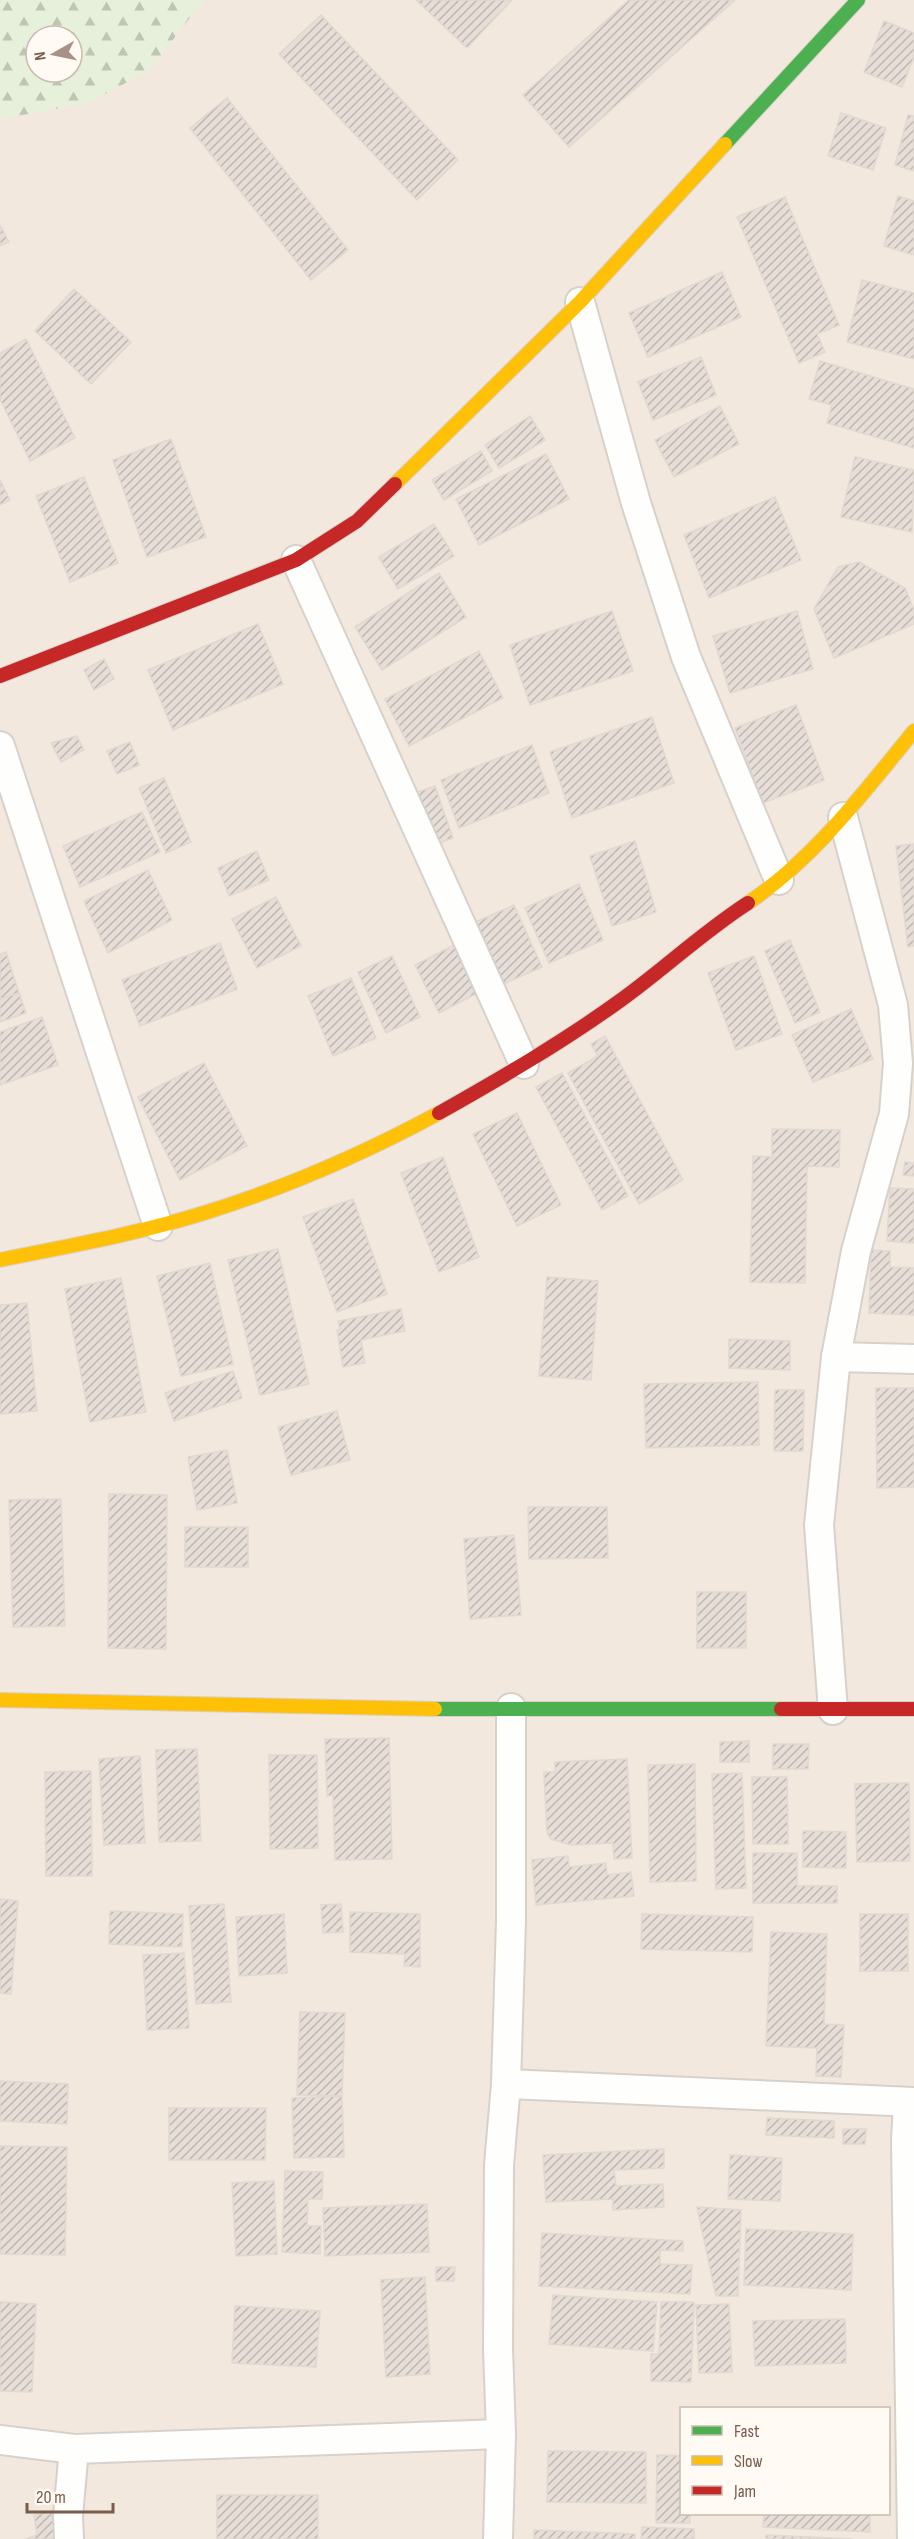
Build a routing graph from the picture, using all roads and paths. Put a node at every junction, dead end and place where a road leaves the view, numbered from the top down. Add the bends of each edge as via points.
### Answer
1 (858, 0) edge
2 (580, 302) junction
3 (296, 560) junction
4 (0, 676) edge
5 (914, 731) edge
6 (0, 746) edge
7 (843, 817) junction
8 (779, 880) junction
9 (524, 1064) junction
10 (158, 1226) junction
11 (0, 1260) edge
12 (836, 1358) junction
13 (914, 1359) edge
14 (0, 1700) edge
15 (511, 1708) junction
16 (914, 1709) edge
17 (833, 1710) junction
18 (506, 2084) junction
19 (911, 2102) edge
20 (501, 2434) junction
21 (0, 2440) edge
22 (74, 2448) junction
23 (913, 2453) edge
24 (69, 2539) edge
25 (498, 2539) edge
26 (912, 2539) edge

1 - 2 street
2 - 3 street via 357,521
2 - 8 street via 636,503 686,657
3 - 4 street
3 - 9 street
5 - 7 street
6 - 10 street
7 - 8 street
7 - 12 street via 893,1005 898,1063 894,1114 856,1251
8 - 9 street via 620,1001
9 - 10 street via 317,1173
10 - 11 street
12 - 13 street
12 - 17 street via 819,1525
14 - 15 street
15 - 17 street
15 - 18 street
16 - 17 street
18 - 19 street
18 - 20 street via 499,2165
19 - 23 street via 906,2152
20 - 22 street
20 - 25 street
21 - 22 street
22 - 24 street
23 - 26 street

